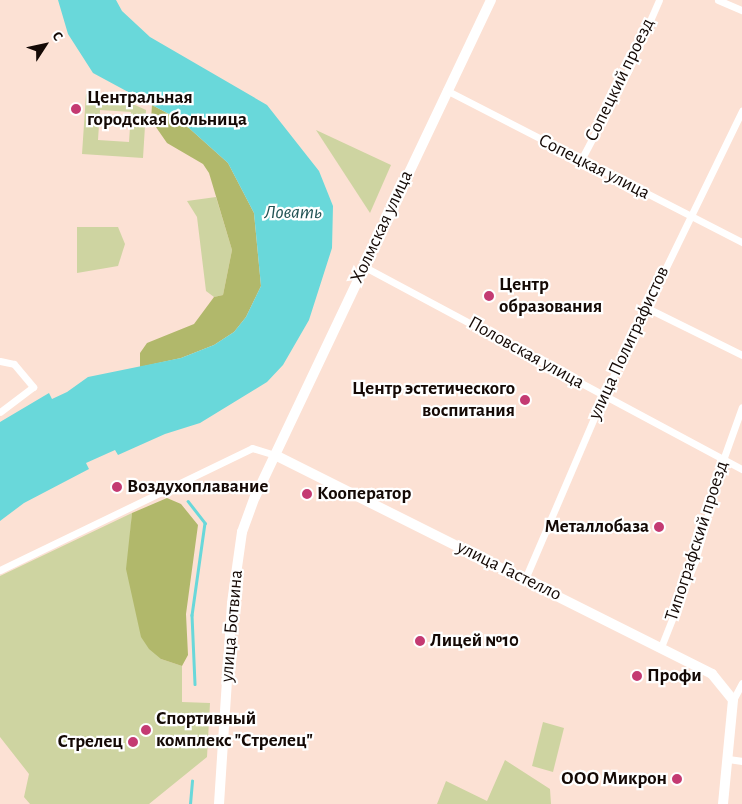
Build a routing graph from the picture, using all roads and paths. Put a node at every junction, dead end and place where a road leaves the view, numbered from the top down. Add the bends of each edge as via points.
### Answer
1 (490, 0) edge
2 (660, 0) edge
3 (718, 0) edge
4 (742, 10) edge
5 (446, 90) junction
6 (742, 111) edge
7 (580, 160) junction
8 (689, 215) junction
9 (742, 242) edge
10 (363, 266) junction
11 (645, 307) junction
12 (742, 355) edge
13 (0, 361) edge
14 (604, 395) junction
15 (742, 406) edge
16 (0, 412) edge
17 (275, 455) junction
18 (723, 460) junction
19 (742, 469) edge
20 (0, 570) edge
21 (525, 579) junction
22 (661, 647) junction
23 (742, 684) edge
24 (733, 700) junction
25 (728, 759) junction
26 (742, 760) edge
27 (219, 804) edge
28 (723, 804) edge

1 - 5 main road, Холмская улица
2 - 7 street, Сопецкий проезд via 628,70
3 - 4 street
5 - 7 street, Сопецкая улица
5 - 10 main road, Холмская улица
6 - 8 street, улица Полиграфистов
7 - 8 street, Сопецкая улица
8 - 9 street, Сопецкая улица
8 - 11 street, улица Полиграфистов
10 - 14 street, Половская улица
10 - 17 main road, Холмская улица
11 - 12 street
11 - 14 street, улица Полиграфистов
13 - 16 street via 14,364 33,387
14 - 18 street, Половская улица
14 - 21 street, улица Полиграфистов
15 - 18 street, Типографский проезд
17 - 20 street via 252,448
17 - 21 main road, улица Гастелло
17 - 27 main road, улица Ботвина via 242,532 232,603
18 - 19 street, Половская улица
18 - 22 street, Типографский проезд via 695,561
21 - 22 main road, улица Гастелло
22 - 24 main road, улица Гастелло via 712,674
23 - 24 street
24 - 25 main road
25 - 26 street
25 - 28 main road

